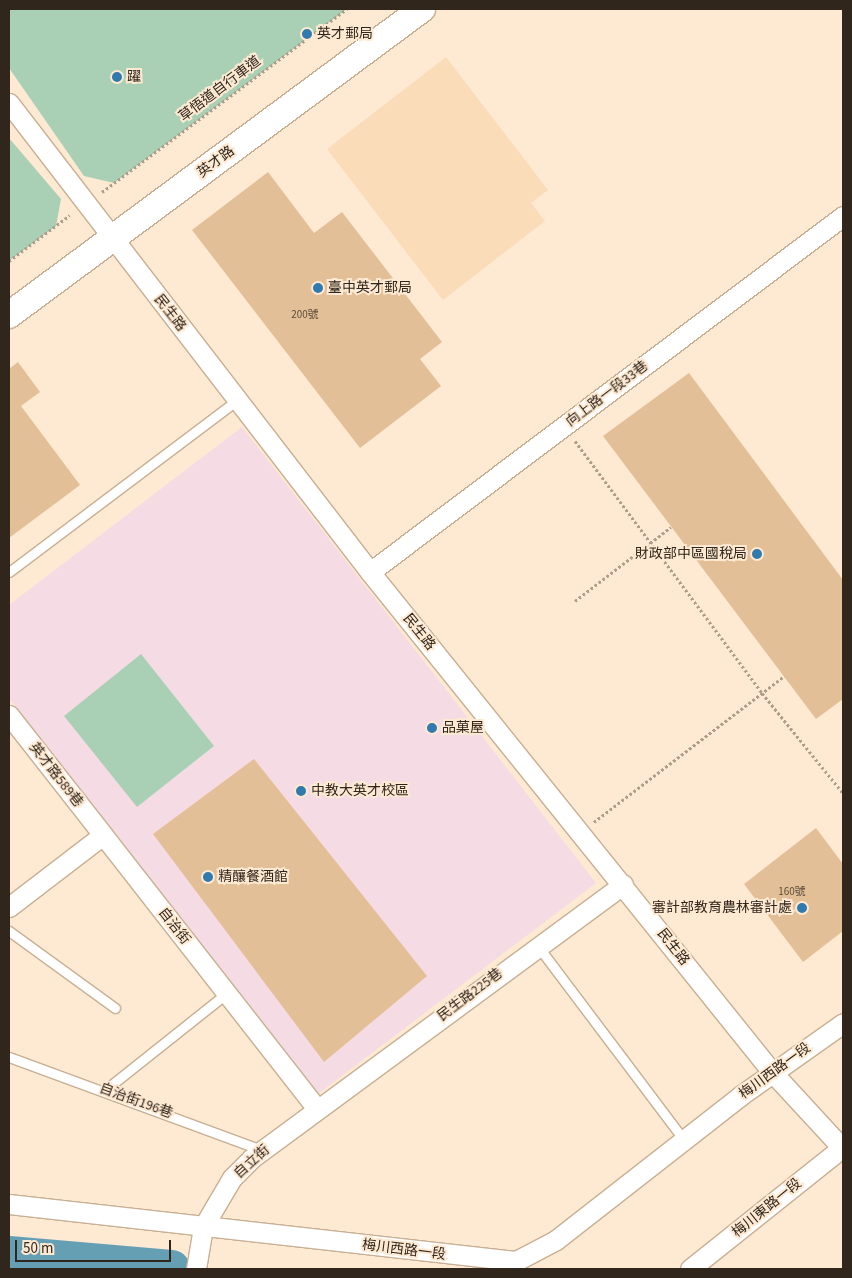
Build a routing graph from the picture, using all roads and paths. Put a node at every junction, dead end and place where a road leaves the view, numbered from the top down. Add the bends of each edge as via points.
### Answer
1 (347, 9) edge
2 (422, 9) edge
3 (9, 103) edge
4 (107, 188) dead end
5 (843, 216) edge
6 (66, 218) dead end
7 (112, 239) junction
8 (9, 261) edge
9 (9, 315) edge
10 (237, 400) junction
11 (564, 426) junction
12 (671, 527) dead end
13 (649, 544) junction
14 (9, 572) edge
15 (370, 572) junction
16 (575, 601) dead end
17 (784, 676) dead end
18 (762, 693) junction
19 (9, 716) edge
20 (843, 793) edge
21 (582, 832) junction
22 (103, 836) junction
23 (624, 884) junction
24 (9, 907) edge
25 (9, 930) edge
26 (537, 945) junction
27 (227, 993) junction
28 (114, 1008) dead end
29 (843, 1023) edge
30 (9, 1057) edge
31 (772, 1072) junction
32 (105, 1090) junction
33 (317, 1110) junction
34 (684, 1140) junction
35 (842, 1148) edge
36 (262, 1151) junction
37 (9, 1204) edge
38 (203, 1227) junction
39 (197, 1264) edge
40 (690, 1269) edge

1 - 4 path, 草悟道自行車道
2 - 7 main road, 英才路
3 - 7 street, 民生路
5 - 11 street, 向上路一段33巷
6 - 8 path
7 - 9 main road, 英才路
7 - 10 street, 民生路
10 - 14 lane
10 - 15 street, 民生路
11 - 13 path
11 - 15 street, 向上路一段33巷
12 - 13 path
13 - 16 path
13 - 18 path
15 - 21 street, 民生路
17 - 18 path
18 - 20 path
18 - 21 path
19 - 22 street, 英才路589巷
21 - 23 street, 民生路
22 - 24 street
22 - 27 street, 自治街
23 - 26 street, 民生路225巷
23 - 31 street, 民生路
25 - 28 lane
26 - 33 street, 民生路225巷
26 - 34 lane
27 - 32 lane
27 - 33 street, 自治街
29 - 31 street, 梅川西路一段
30 - 32 lane, 自治街196巷
31 - 34 street, 梅川西路一段
31 - 35 street, 民生路
32 - 36 lane, 自治街196巷
33 - 36 street, 自立街
34 - 38 street, 梅川西路一段 via 556,1240 516,1261
35 - 40 street, 梅川東路一段
36 - 38 street, 自立街 via 232,1178
37 - 38 street, 梅川西路一段
38 - 39 street, 自立街

